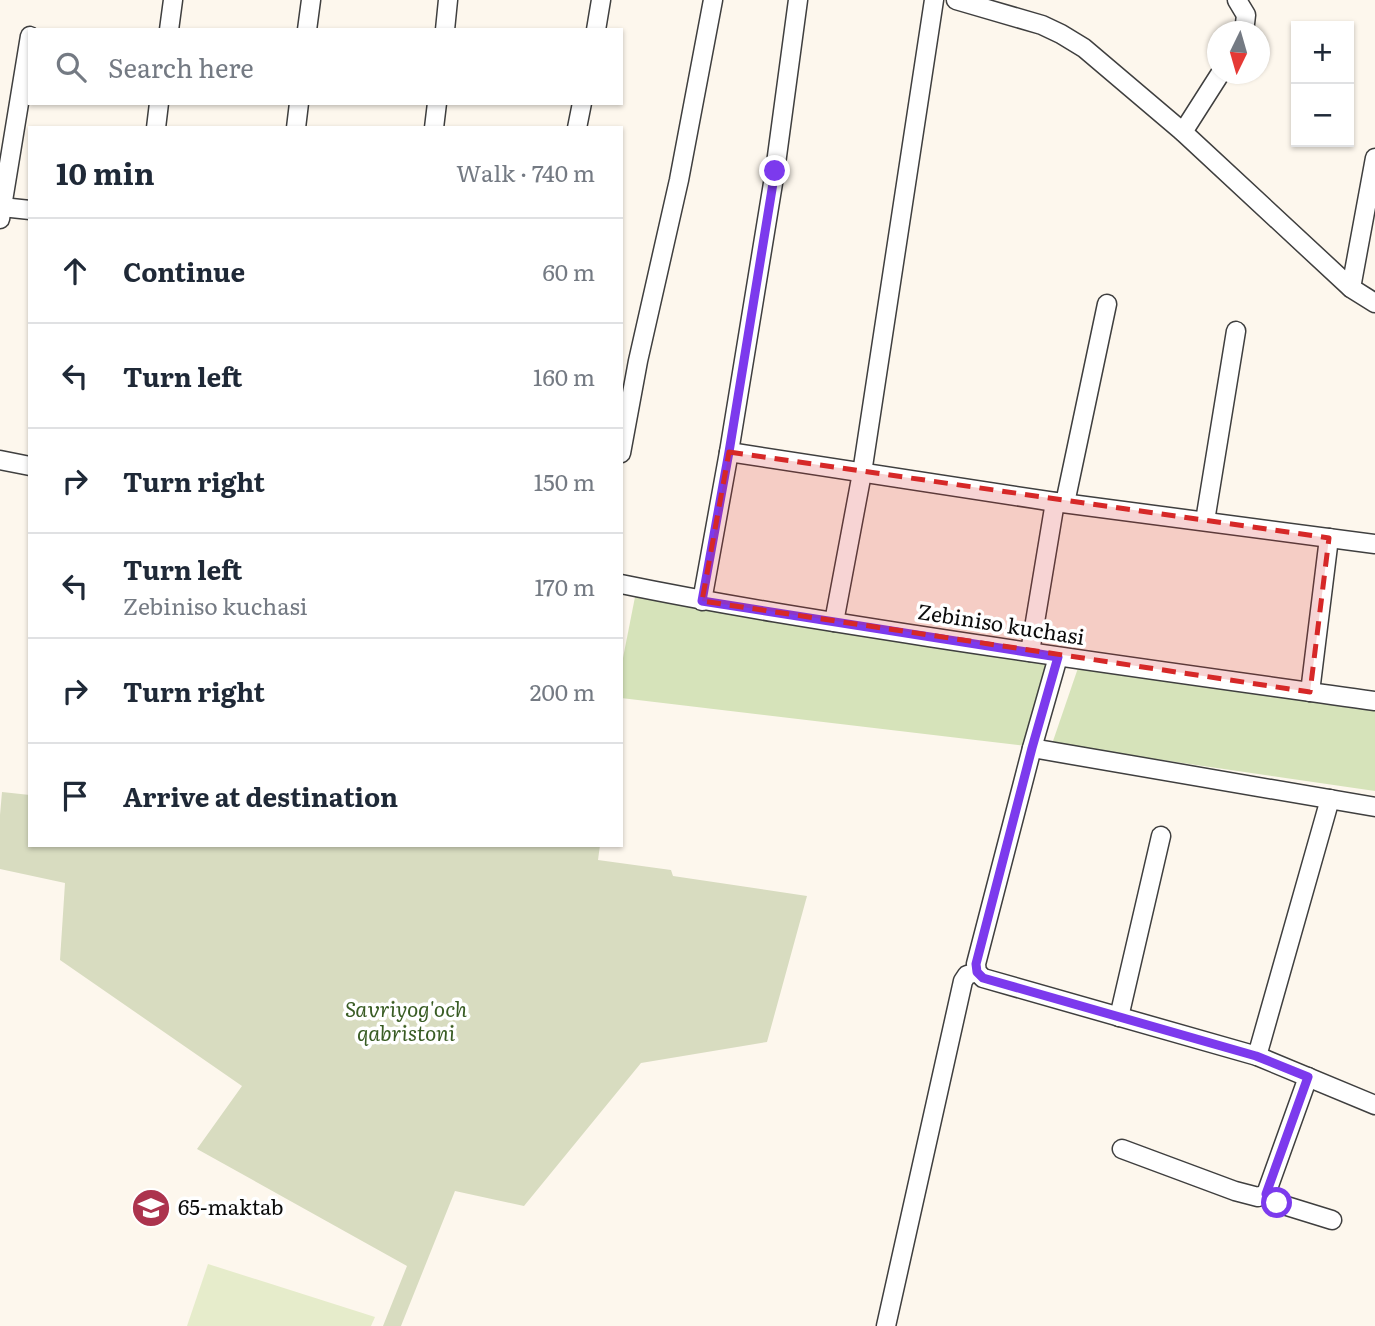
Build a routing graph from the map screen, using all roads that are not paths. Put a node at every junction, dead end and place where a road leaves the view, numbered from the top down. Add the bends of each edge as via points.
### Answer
1 (173, 0) edge
2 (311, 0) edge
3 (448, 0) edge
4 (601, 0) edge
5 (713, 0) edge
6 (798, 0) edge
7 (934, 0) edge
8 (956, 0) edge
9 (1237, 0) edge
10 (1245, 21) edge
11 (169, 28) edge
12 (307, 28) edge
13 (445, 28) edge
14 (596, 28) edge
15 (28, 47) edge
16 (1214, 84) edge
17 (159, 105) edge
18 (299, 105) edge
19 (437, 105) edge
20 (582, 105) edge
21 (156, 126) edge
22 (296, 126) edge
23 (434, 126) edge
24 (577, 126) edge
25 (1183, 132) junction
26 (1375, 158) edge
27 (28, 210) edge
28 (1, 213) edge
29 (1351, 288) junction
30 (1375, 303) edge
31 (1107, 304) dead end
32 (1236, 331) dead end
33 (623, 442) edge
34 (729, 452) junction
35 (0, 460) edge
36 (28, 466) edge
37 (862, 472) junction
38 (1060, 502) junction
39 (1205, 522) junction
40 (1329, 538) junction
41 (1375, 544) edge
42 (623, 584) edge
43 (702, 601) junction
44 (835, 622) junction
45 (1030, 652) junction
46 (1058, 657) junction
47 (1310, 692) junction
48 (1375, 702) edge
49 (1032, 748) junction
50 (1330, 799) junction
51 (1375, 807) edge
52 (1161, 836) dead end
53 (977, 972) junction
54 (1119, 1017) junction
55 (1256, 1056) junction
56 (1308, 1077) junction
57 (1375, 1104) edge
58 (1122, 1149) dead end
59 (1266, 1194) junction
60 (1332, 1220) dead end
61 (886, 1326) edge

1 - 11 street
2 - 12 street
3 - 13 street
4 - 14 street
5 - 33 street
6 - 34 street
7 - 37 street
8 - 25 street via 1061,34
9 - 10 street
15 - 28 street
16 - 25 street
17 - 21 street
18 - 22 street
19 - 23 street
20 - 24 street
25 - 29 street
26 - 29 street
27 - 28 street
29 - 30 street
31 - 38 street
32 - 39 street
34 - 37 street
34 - 43 street
35 - 36 street
37 - 38 street
37 - 44 street
38 - 39 street
38 - 45 street
39 - 40 street
40 - 41 street
40 - 47 street
42 - 43 street, Zebiniso kuchasi
43 - 44 street, Zebiniso kuchasi
44 - 45 street, Zebiniso kuchasi
45 - 46 street, Zebiniso kuchasi
46 - 47 street, Zebiniso kuchasi
46 - 49 street
47 - 48 street, Zebiniso kuchasi
49 - 50 street
49 - 53 street
50 - 51 street
50 - 55 street
52 - 54 street
53 - 54 street via 983,978
53 - 61 street via 963,981
54 - 55 street
55 - 56 street
56 - 57 street
56 - 59 street
58 - 59 street via 1235,1191 1258,1197
59 - 60 street via 1277,1203

